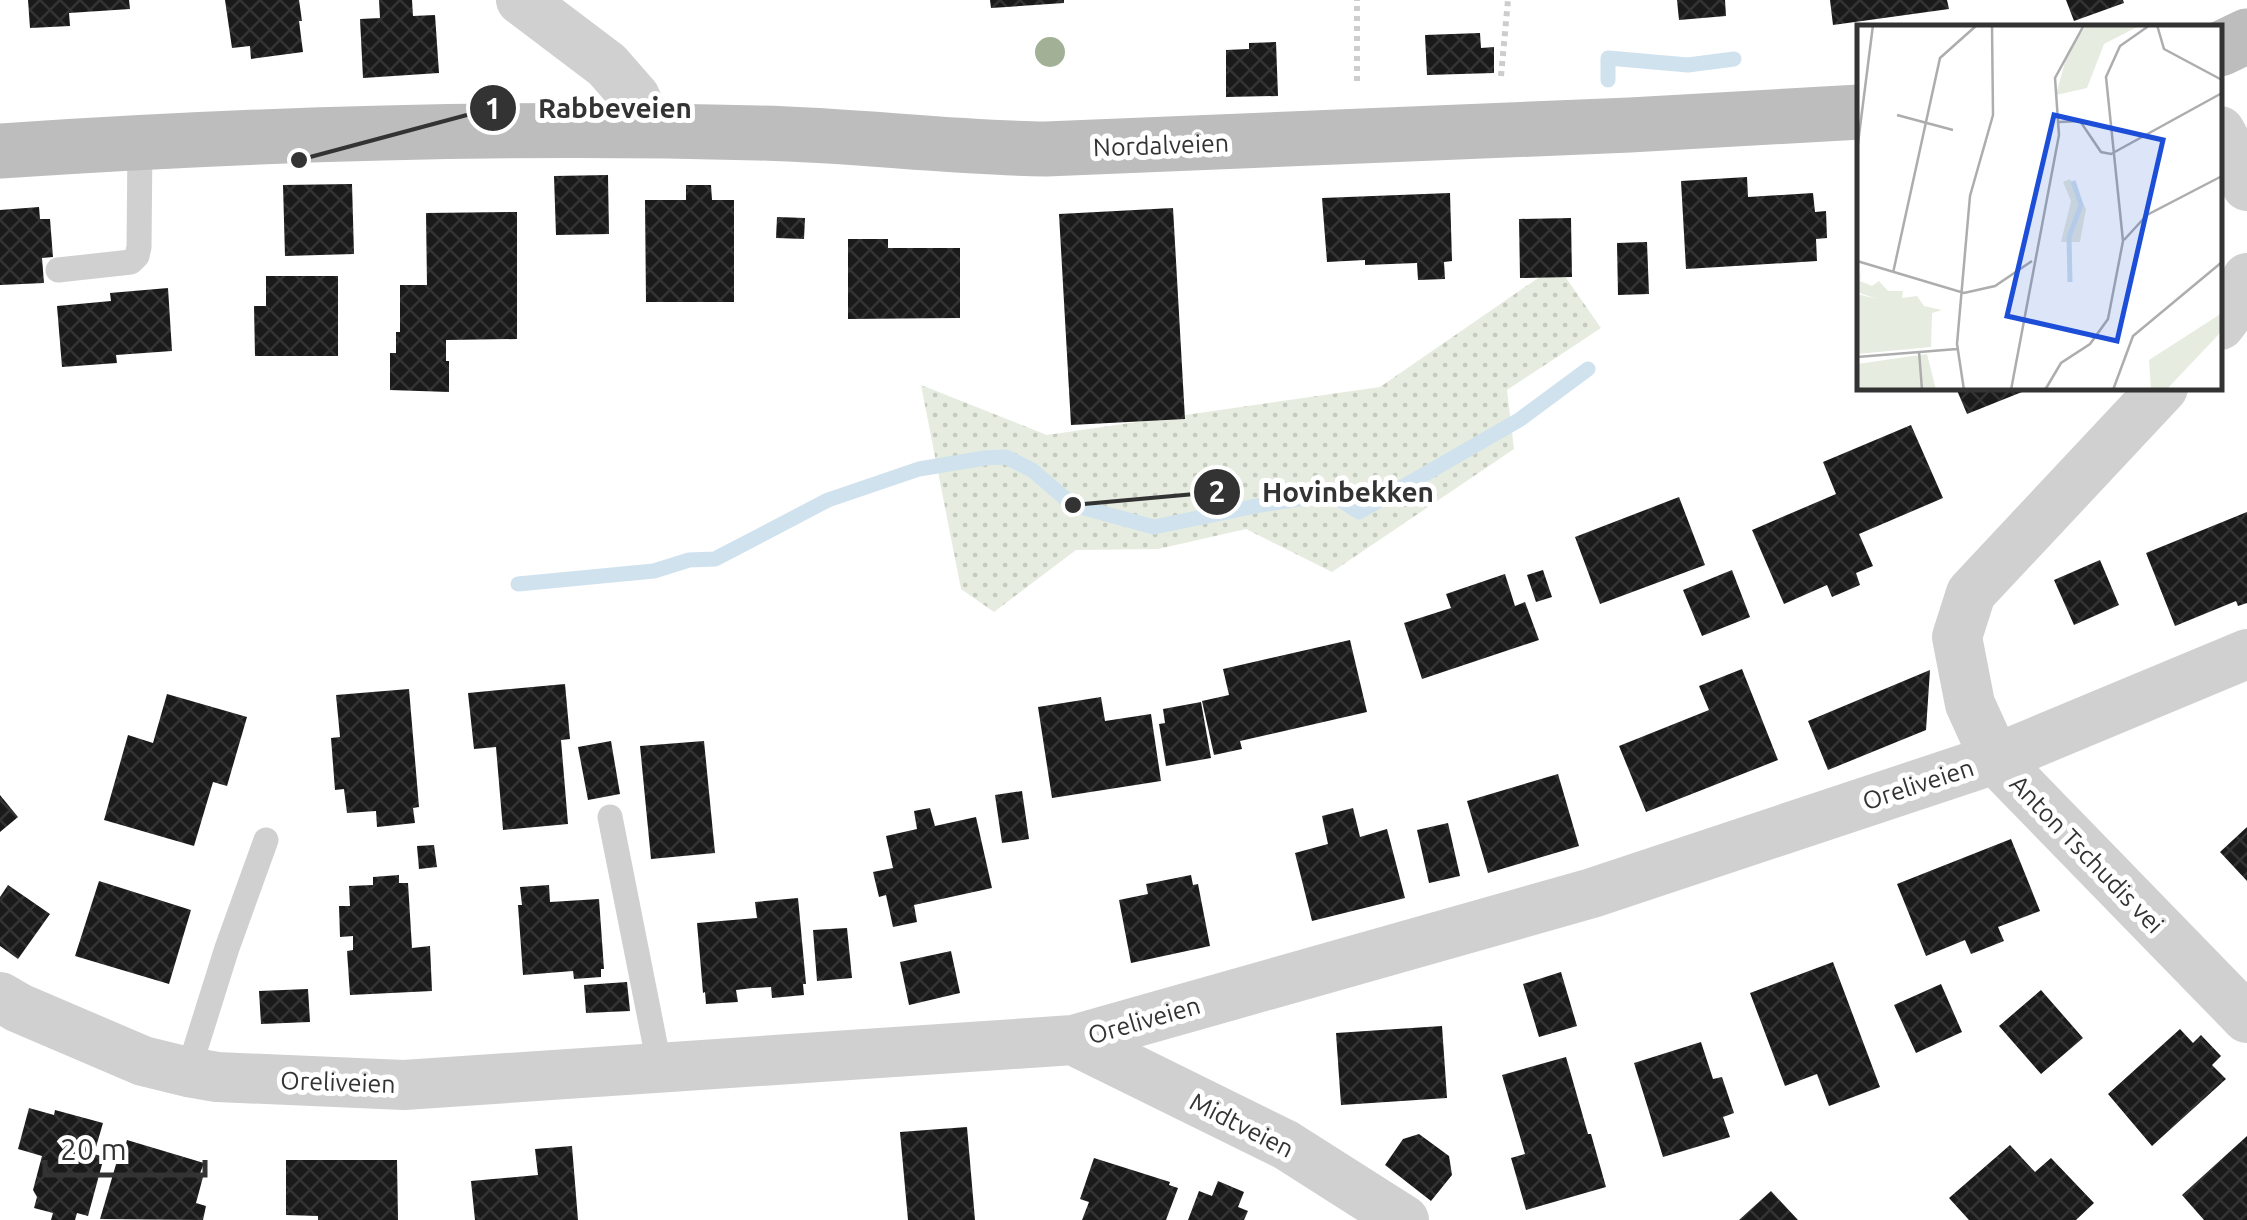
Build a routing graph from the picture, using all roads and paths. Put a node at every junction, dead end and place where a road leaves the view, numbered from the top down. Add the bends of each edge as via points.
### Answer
1 (520, 0) edge
2 (1357, 0) edge
3 (1508, 0) edge
4 (2247, 36) edge
5 (2222, 48) edge
6 (1501, 74) dead end
7 (1357, 84) dead end
8 (1857, 112) edge
9 (650, 131) junction
10 (2222, 135) edge
11 (140, 143) junction
12 (0, 151) edge
13 (2247, 186) edge
14 (58, 270) dead end
15 (2247, 278) edge
16 (2222, 322) edge
17 (2161, 390) edge
18 (2247, 654) edge
19 (1995, 759) junction
20 (610, 816) dead end
21 (266, 840) dead end
22 (0, 997) edge
23 (2247, 1018) edge
24 (1073, 1040) junction
25 (660, 1069) junction
26 (188, 1072) junction
27 (1404, 1220) edge

1 - 9 street via 607,65 635,97
2 - 7 path
3 - 6 path
4 - 5 street
8 - 9 street, Nordalveien via 1046,149
9 - 11 street, Nordalveien
10 - 13 street
11 - 12 street, Nordalveien
11 - 14 lane via 137,256
15 - 16 street
17 - 19 street, Anton Tschudis vei via 1971,593 1956,637 1970,704
18 - 19 street, Oreliveien
19 - 23 street, Anton Tschudis vei
19 - 24 street, Oreliveien via 1592,893
20 - 25 lane
21 - 26 lane
22 - 26 street, Oreliveien via 143,1061
24 - 25 street, Oreliveien
24 - 27 street, Midtveien via 1286,1145
25 - 26 street, Oreliveien via 404,1084

